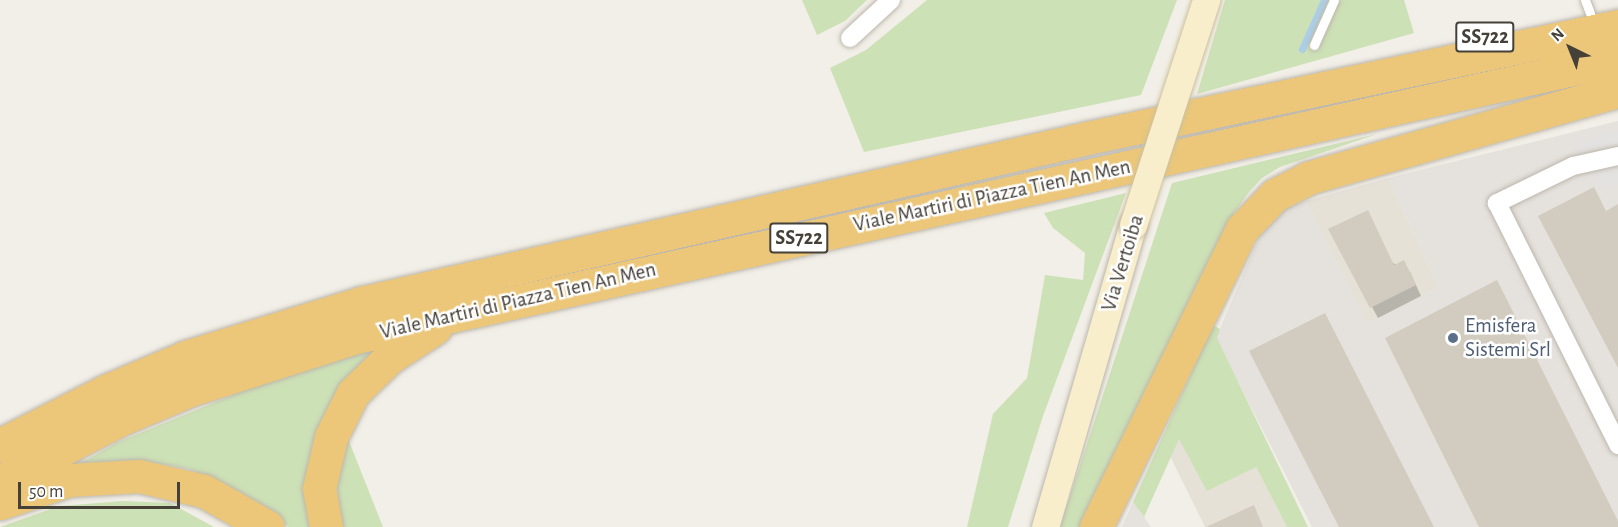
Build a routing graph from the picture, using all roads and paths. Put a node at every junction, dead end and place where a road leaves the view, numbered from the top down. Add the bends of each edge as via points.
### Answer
1 (891, 0) edge
2 (1206, 0) edge
3 (1334, 0) edge
4 (1603, 11) edge
5 (850, 38) dead end
6 (1314, 45) dead end
7 (1618, 59) edge
8 (1618, 91) edge
9 (1618, 156) edge
10 (455, 315) junction
11 (0, 445) edge
12 (1618, 445) edge
13 (0, 481) edge
14 (0, 503) edge
15 (268, 527) edge
16 (326, 527) edge
17 (1044, 527) edge
18 (1096, 527) edge

1 - 5 street
2 - 17 main road, Via Vertoiba, bridge via 1133,225
3 - 6 lane
4 - 11 highway, Viale Martiri di Piazza Tien An Men / SS722 via 1357,83 1087,138 351,306 186,357 106,391
7 - 10 highway, Viale Martiri di Piazza Tien An Men / SS722
8 - 18 highway via 1308,178 1275,195 1242,229
9 - 12 street via 1573,166 1497,203
10 - 13 highway, Viale Martiri di Piazza Tien An Men / SS722 via 356,337 190,390 121,419
10 - 16 highway, SS722 via 389,358 353,393 331,437 319,489
14 - 15 highway via 69,480 140,476 204,491

